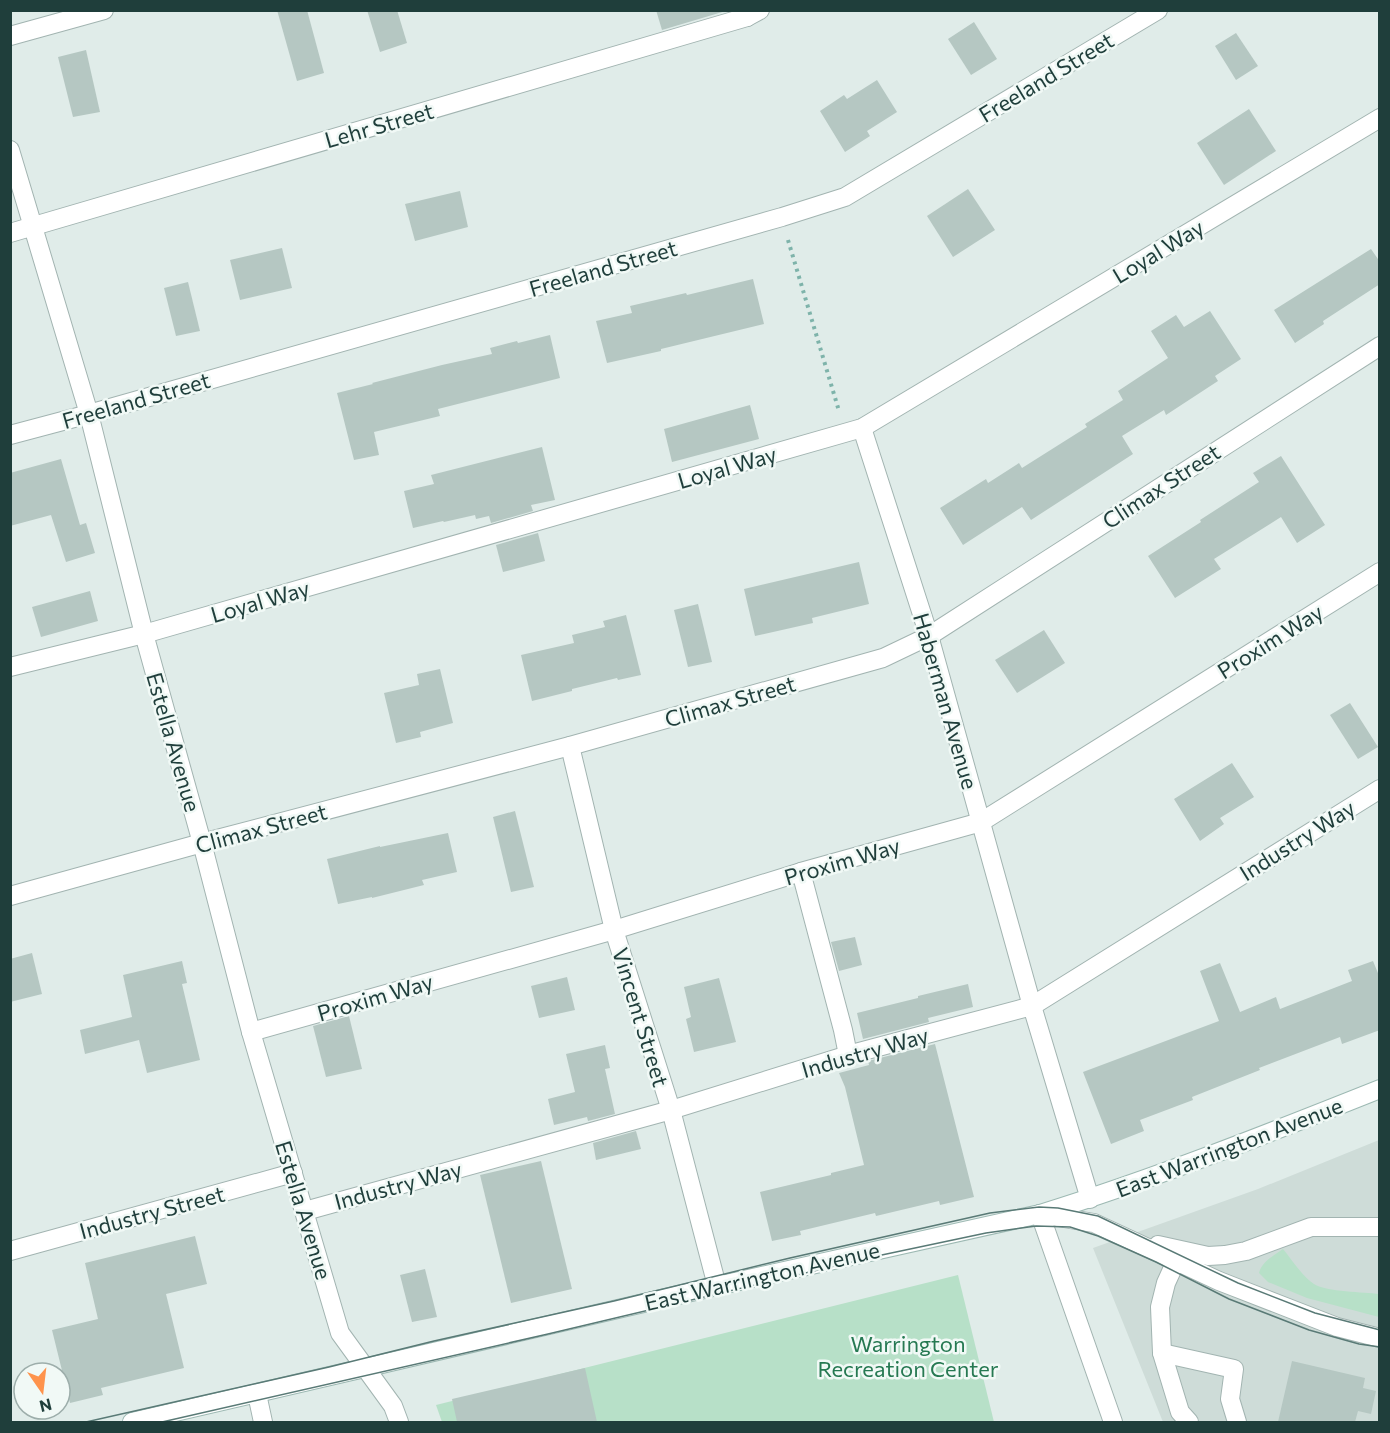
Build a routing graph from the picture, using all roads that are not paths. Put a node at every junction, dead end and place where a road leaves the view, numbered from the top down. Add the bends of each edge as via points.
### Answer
1 (104, 10) edge
2 (1158, 10) edge
3 (751, 13) edge
4 (10, 36) edge
5 (1380, 118) edge
6 (10, 150) edge
7 (33, 227) junction
8 (10, 233) edge
9 (1380, 346) edge
10 (89, 414) junction
11 (862, 428) junction
12 (10, 435) edge
13 (1380, 572) edge
14 (144, 634) junction
15 (928, 636) junction
16 (10, 667) edge
17 (570, 746) junction
18 (1380, 789) edge
19 (981, 822) junction
20 (202, 843) junction
21 (801, 872) junction
22 (10, 896) edge
23 (614, 930) junction
24 (1032, 1006) junction
25 (251, 1032) junction
26 (848, 1055) junction
27 (1380, 1089) edge
28 (671, 1110) junction
29 (293, 1173) junction
30 (1090, 1199) junction
31 (305, 1211) junction
32 (1040, 1214) junction
33 (1380, 1227) edge
34 (1136, 1241) junction
35 (10, 1251) edge
36 (1176, 1261) junction
37 (717, 1286) junction
38 (1380, 1338) edge
39 (1162, 1353) junction
40 (366, 1368) junction
41 (257, 1394) junction
42 (132, 1422) edge
43 (263, 1422) edge
44 (399, 1422) edge
45 (1113, 1422) edge
46 (1189, 1422) edge
47 (1237, 1422) edge

1 - 4 street
2 - 10 street, Freeland Street via 845,197
3 - 7 street, Lehr Street
5 - 11 street, Loyal Way
6 - 7 street, Estella Avenue
7 - 8 street, Lehr Street
7 - 10 street, Estella Avenue
9 - 15 street, Climax Street
10 - 12 street, Freeland Street
10 - 14 street, Estella Avenue
11 - 14 street, Loyal Way
11 - 15 street, Haberman Avenue
13 - 19 street, Proxim Way
14 - 16 street, Loyal Way
14 - 20 street, Estella Avenue
15 - 17 street, Climax Street via 883,658
15 - 19 street, Haberman Avenue
17 - 20 street, Climax Street
17 - 23 street, Vincent Street
18 - 24 street, Industry Way
19 - 21 street, Proxim Way
19 - 24 street, Haberman Avenue
20 - 22 street, Climax Street
20 - 25 street, Estella Avenue
21 - 23 street, Proxim Way
21 - 26 street
23 - 25 street, Proxim Way
23 - 28 street, Vincent Street
24 - 26 street, Industry Way
24 - 30 street, Haberman Avenue
25 - 29 street, Estella Avenue
26 - 28 street, Industry Way
27 - 30 street, East Warrington Avenue
28 - 31 street, Industry Way
28 - 37 street, Vincent Street
29 - 31 street, Estella Avenue
29 - 35 street, Industry Street
30 - 32 street, East Warrington Avenue
31 - 40 street, Estella Avenue via 340,1333
32 - 34 street via 1094,1223
32 - 37 street, East Warrington Avenue
32 - 45 street
33 - 34 street via 1311,1227 1246,1251 1208,1256
34 - 36 street
36 - 38 street via 1326,1323
36 - 39 street via 1160,1307
37 - 40 street, East Warrington Avenue
39 - 46 street via 1180,1412
39 - 47 street via 1234,1369 1230,1399
40 - 41 street, East Warrington Avenue
40 - 44 street, Estella Avenue via 393,1406
41 - 42 street, East Warrington Avenue
41 - 43 street

